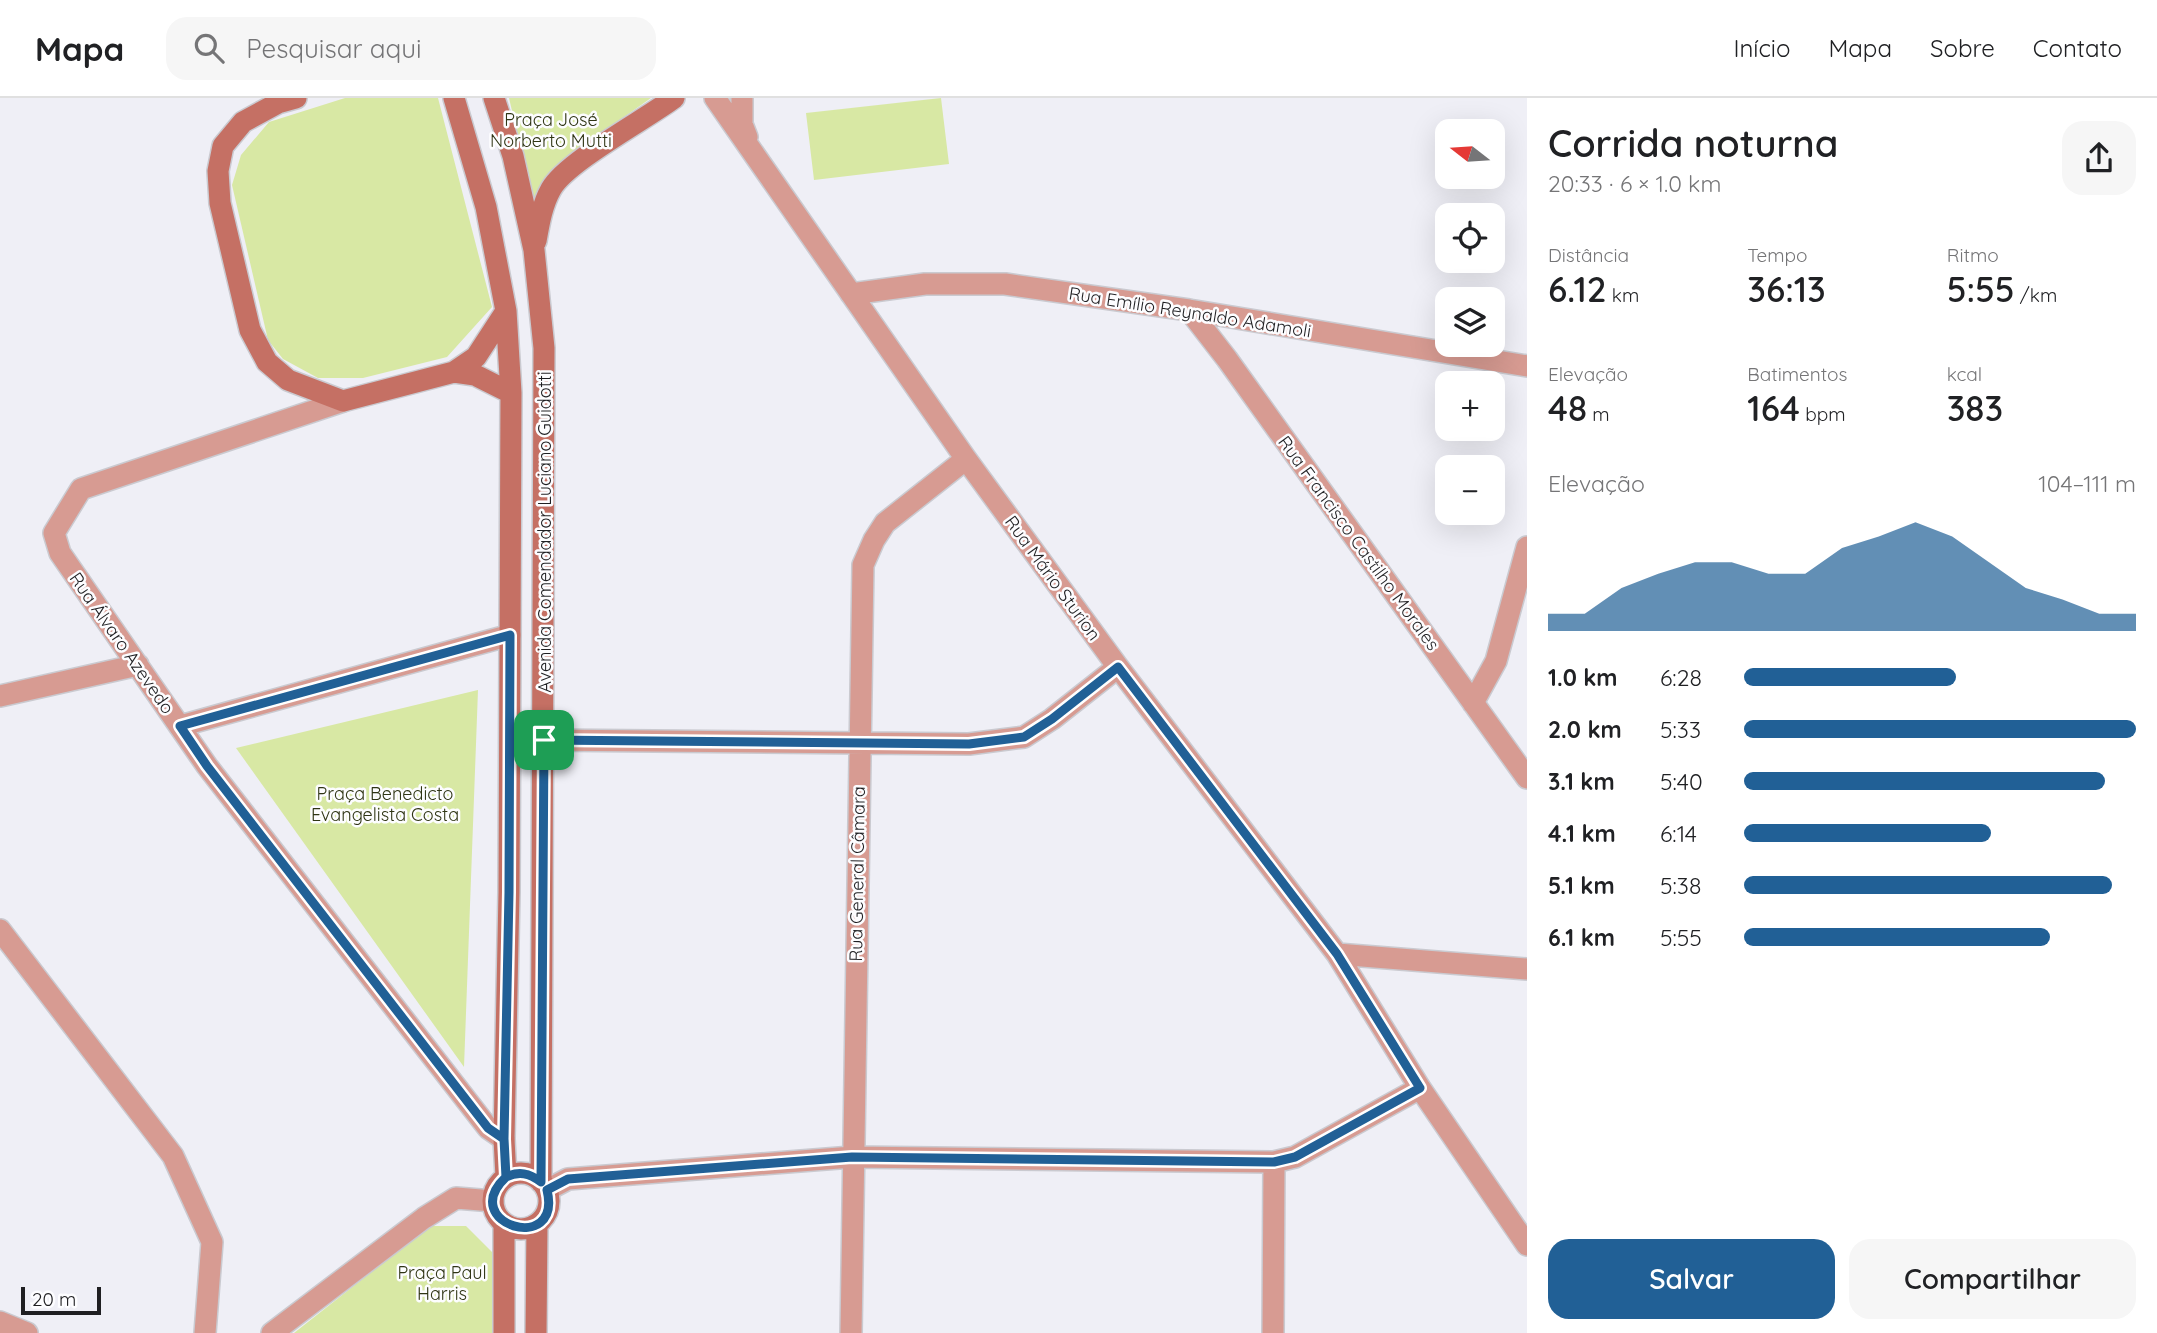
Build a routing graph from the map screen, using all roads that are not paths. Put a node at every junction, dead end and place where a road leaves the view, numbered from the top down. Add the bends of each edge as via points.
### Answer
1 (296, 98) edge
2 (454, 98) edge
3 (494, 98) edge
4 (674, 98) edge
5 (715, 98) edge
6 (742, 98) edge
7 (751, 149) junction
8 (534, 250) junction
9 (852, 294) junction
10 (1189, 310) junction
11 (506, 311) junction
12 (1527, 366) edge
13 (454, 372) junction
14 (511, 393) junction
15 (343, 401) junction
16 (965, 459) junction
17 (1527, 547) edge
18 (510, 635) junction
19 (138, 665) junction
20 (1118, 667) junction
21 (0, 696) edge
22 (1473, 703) junction
23 (180, 726) junction
24 (544, 740) junction
25 (860, 743) junction
26 (1527, 779) edge
27 (0, 929) edge
28 (1337, 954) junction
29 (1527, 969) edge
30 (1420, 1088) junction
31 (504, 1139) junction
32 (852, 1157) junction
33 (1274, 1162) junction
34 (506, 1177) junction
35 (544, 1186) junction
36 (493, 1201) junction
37 (1517, 1215) edge
38 (504, 1223) junction
39 (537, 1224) junction
40 (1527, 1245) edge
41 (0, 1322) edge
42 (27, 1333) edge
43 (205, 1333) edge
44 (272, 1333) edge
45 (504, 1333) edge
46 (536, 1333) edge
47 (851, 1333) edge
48 (1273, 1333) edge

1 - 15 main road via 243,122 223,146 218,170 220,203 250,330 267,362 288,380
2 - 11 main road, Avenida Comendador Luciano Guidotti via 486,207
3 - 8 main road, Avenida Comendador Luciano Guidotti via 513,156
4 - 8 main road via 568,170 551,187
5 - 7 street, Rua Mário Sturion
6 - 7 street, Rua Mário Sturion via 743,124
7 - 9 street, Rua Mário Sturion
8 - 24 main road, Avenida Comendador Luciano Guidotti via 544,348
9 - 10 street, Rua Emílio Reynaldo Adamoli via 925,284 1005,284
9 - 16 street, Rua Mário Sturion
10 - 12 street, Rua Emílio Reynaldo Adamoli
10 - 22 street, Rua Francisco Castilho Morales
11 - 13 main road via 476,357
11 - 14 main road, Avenida Comendador Luciano Guidotti
13 - 14 main road via 475,375
13 - 15 main road
14 - 18 main road, Avenida Comendador Luciano Guidotti
15 - 19 street, Rua Álvaro Azevedo via 81,489 54,533 60,553
16 - 20 street, Rua Mário Sturion
16 - 25 street, Rua General Câmara via 885,523 863,565
17 - 22 street via 1496,661
18 - 23 street
18 - 31 main road, Avenida Comendador Luciano Guidotti
19 - 21 street
19 - 23 street, Rua Álvaro Azevedo
20 - 25 street via 1024,737 969,744
20 - 28 street, Rua Mário Sturion
22 - 26 street, Rua Francisco Castilho Morales
23 - 31 street, Rua Álvaro Azevedo via 488,1128
24 - 25 street
24 - 35 main road, Avenida Comendador Luciano Guidotti
25 - 32 street, Rua General Câmara
27 - 43 street via 173,1156 212,1242
28 - 29 street
28 - 30 street, Rua Mário Sturion
30 - 33 street via 1295,1157
30 - 37 street, Rua Mário Sturion
31 - 34 main road, Avenida Comendador Luciano Guidotti
32 - 33 street
32 - 35 street via 568,1179
32 - 47 street, Rua General Câmara
33 - 48 street
34 - 35 main road via 524,1173
34 - 36 main road
35 - 39 main road via 548,1209
36 - 38 main road
36 - 44 street via 456,1198
37 - 40 street, Rua Mário Sturion
38 - 39 main road via 520,1229
38 - 45 main road
39 - 46 main road
41 - 42 street

